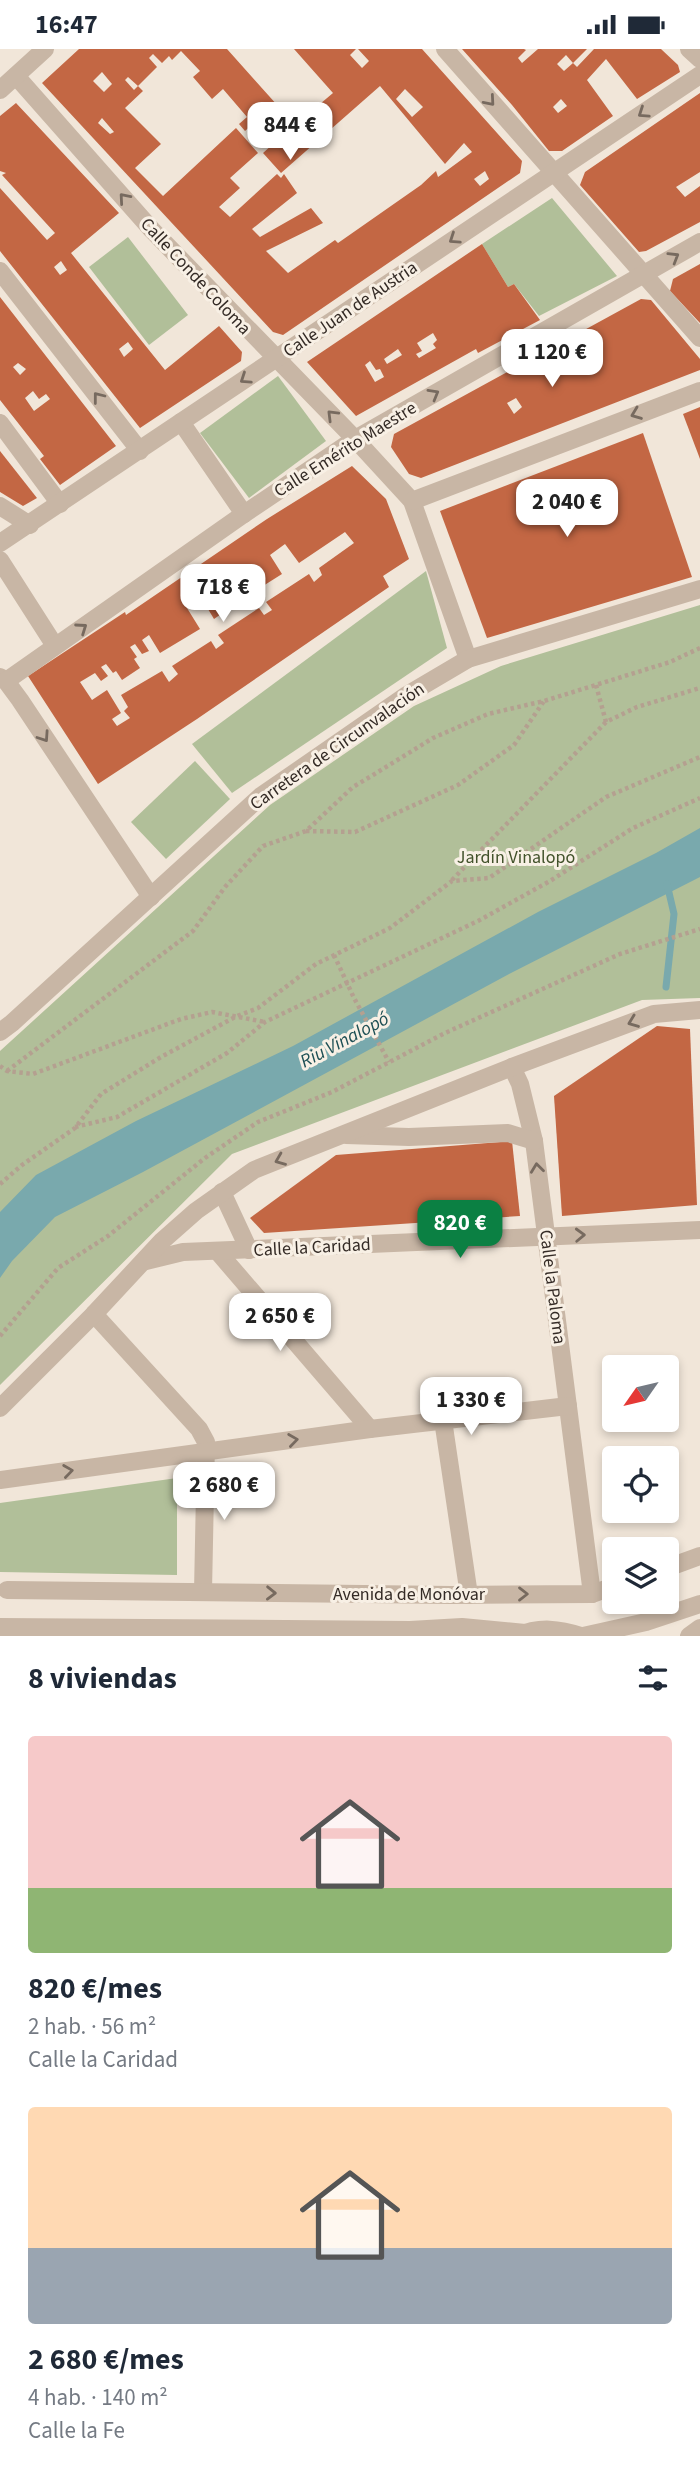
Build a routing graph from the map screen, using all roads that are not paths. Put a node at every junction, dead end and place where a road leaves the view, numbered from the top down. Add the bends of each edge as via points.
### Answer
1 (45, 49) edge
2 (445, 49) edge
3 (689, 49) edge
4 (700, 58) edge
5 (700, 75) edge
6 (16, 76) junction
7 (0, 90) edge
8 (553, 174) junction
9 (700, 242) edge
10 (0, 271) edge
11 (645, 275) junction
12 (700, 338) edge
13 (275, 358) junction
14 (700, 391) edge
15 (181, 422) junction
16 (0, 423) edge
17 (355, 439) junction
18 (139, 450) junction
19 (412, 501) junction
20 (60, 504) junction
21 (0, 506) edge
22 (244, 514) junction
23 (30, 525) junction
24 (0, 543) edge
25 (0, 560) edge
26 (700, 589) edge
27 (55, 646) junction
28 (468, 659) junction
29 (3, 679) edge
30 (151, 897) junction
31 (700, 1010) edge
32 (0, 1032) edge
33 (512, 1067) junction
34 (343, 1134) junction
35 (534, 1141) junction
36 (222, 1192) junction
37 (700, 1230) edge
38 (546, 1237) junction
39 (249, 1250) junction
40 (218, 1252) junction
41 (146, 1261) junction
42 (94, 1314) junction
43 (568, 1406) junction
44 (0, 1408) edge
45 (443, 1420) junction
46 (370, 1429) junction
47 (206, 1452) junction
48 (0, 1480) edge
49 (700, 1556) edge
50 (679, 1564) edge
51 (7, 1590) dead end
52 (602, 1590) edge
53 (202, 1592) junction
54 (592, 1594) junction
55 (468, 1595) junction
56 (700, 1604) edge
57 (0, 1627) edge
58 (700, 1628) edge
59 (416, 1633) edge
60 (521, 1634) edge
61 (582, 1636) edge
62 (690, 1636) edge

1 - 6 street
2 -> 8 street
3 - 4 street
5 -> 8 street, Calle Juan de Austria
6 - 7 street
13 -> 6 street, Calle Conde Coloma via 152,230
8 - 11 street
8 -> 13 street, Calle Juan de Austria
11 -> 9 street, Calle Emérito Maestre
18 -> 10 street
11 - 12 street
17 -> 11 street, Calle Emérito Maestre
13 -> 15 street, Calle Juan de Austria
17 -> 13 street, Calle Conde Coloma
14 -> 19 street
15 - 18 street, Calle Juan de Austria
15 - 22 street
16 - 20 street
17 - 19 street, Calle Conde Coloma
17 - 22 street, Calle Emérito Maestre
18 - 20 street, Calle Juan de Austria
19 - 28 street, Calle Conde Coloma
20 - 23 street, Calle Juan de Austria
21 - 23 street
27 -> 22 street, Calle Emérito Maestre
23 - 24 street, Calle Juan de Austria
25 - 27 street
26 - 28 street, Carretera de Circunvalación
27 - 29 street, Calle Emérito Maestre
28 - 30 street, Carretera de Circunvalación via 407,695 261,796
29 -> 30 street
30 - 32 street, Carretera de Circunvalación
31 -> 33 street via 654,1014
33 - 34 street
33 - 35 street, Calle la Paloma
34 - 35 street via 508,1133
34 -> 36 street via 254,1170
38 -> 35 street, Calle la Paloma
36 - 39 street
36 - 41 street
38 -> 37 street, Calle la Caridad
38 - 39 street, Calle la Caridad
38 - 43 street, Calle la Paloma
39 - 40 street, Calle la Caridad
40 - 41 street, Calle la Caridad via 183,1252
40 - 46 street
41 - 42 street
42 - 44 street
42 - 47 street via 199,1429
43 - 45 street
43 - 54 street, Calle la Paloma
45 - 46 street
45 - 55 street
47 -> 46 street
48 -> 47 street
47 - 53 street
49 - 50 street
51 - 53 street, Avenida de Monóvar
52 - 54 street, Avenida de Monóvar
53 -> 55 street, Avenida de Monóvar
55 -> 54 street, Avenida de Monóvar
56 - 61 street
57 - 59 street, Avenida de Monóvar
58 - 62 street
59 - 60 street, Avenida de Monóvar via 462,1627
60 - 61 street, Avenida de Monóvar via 544,1629

